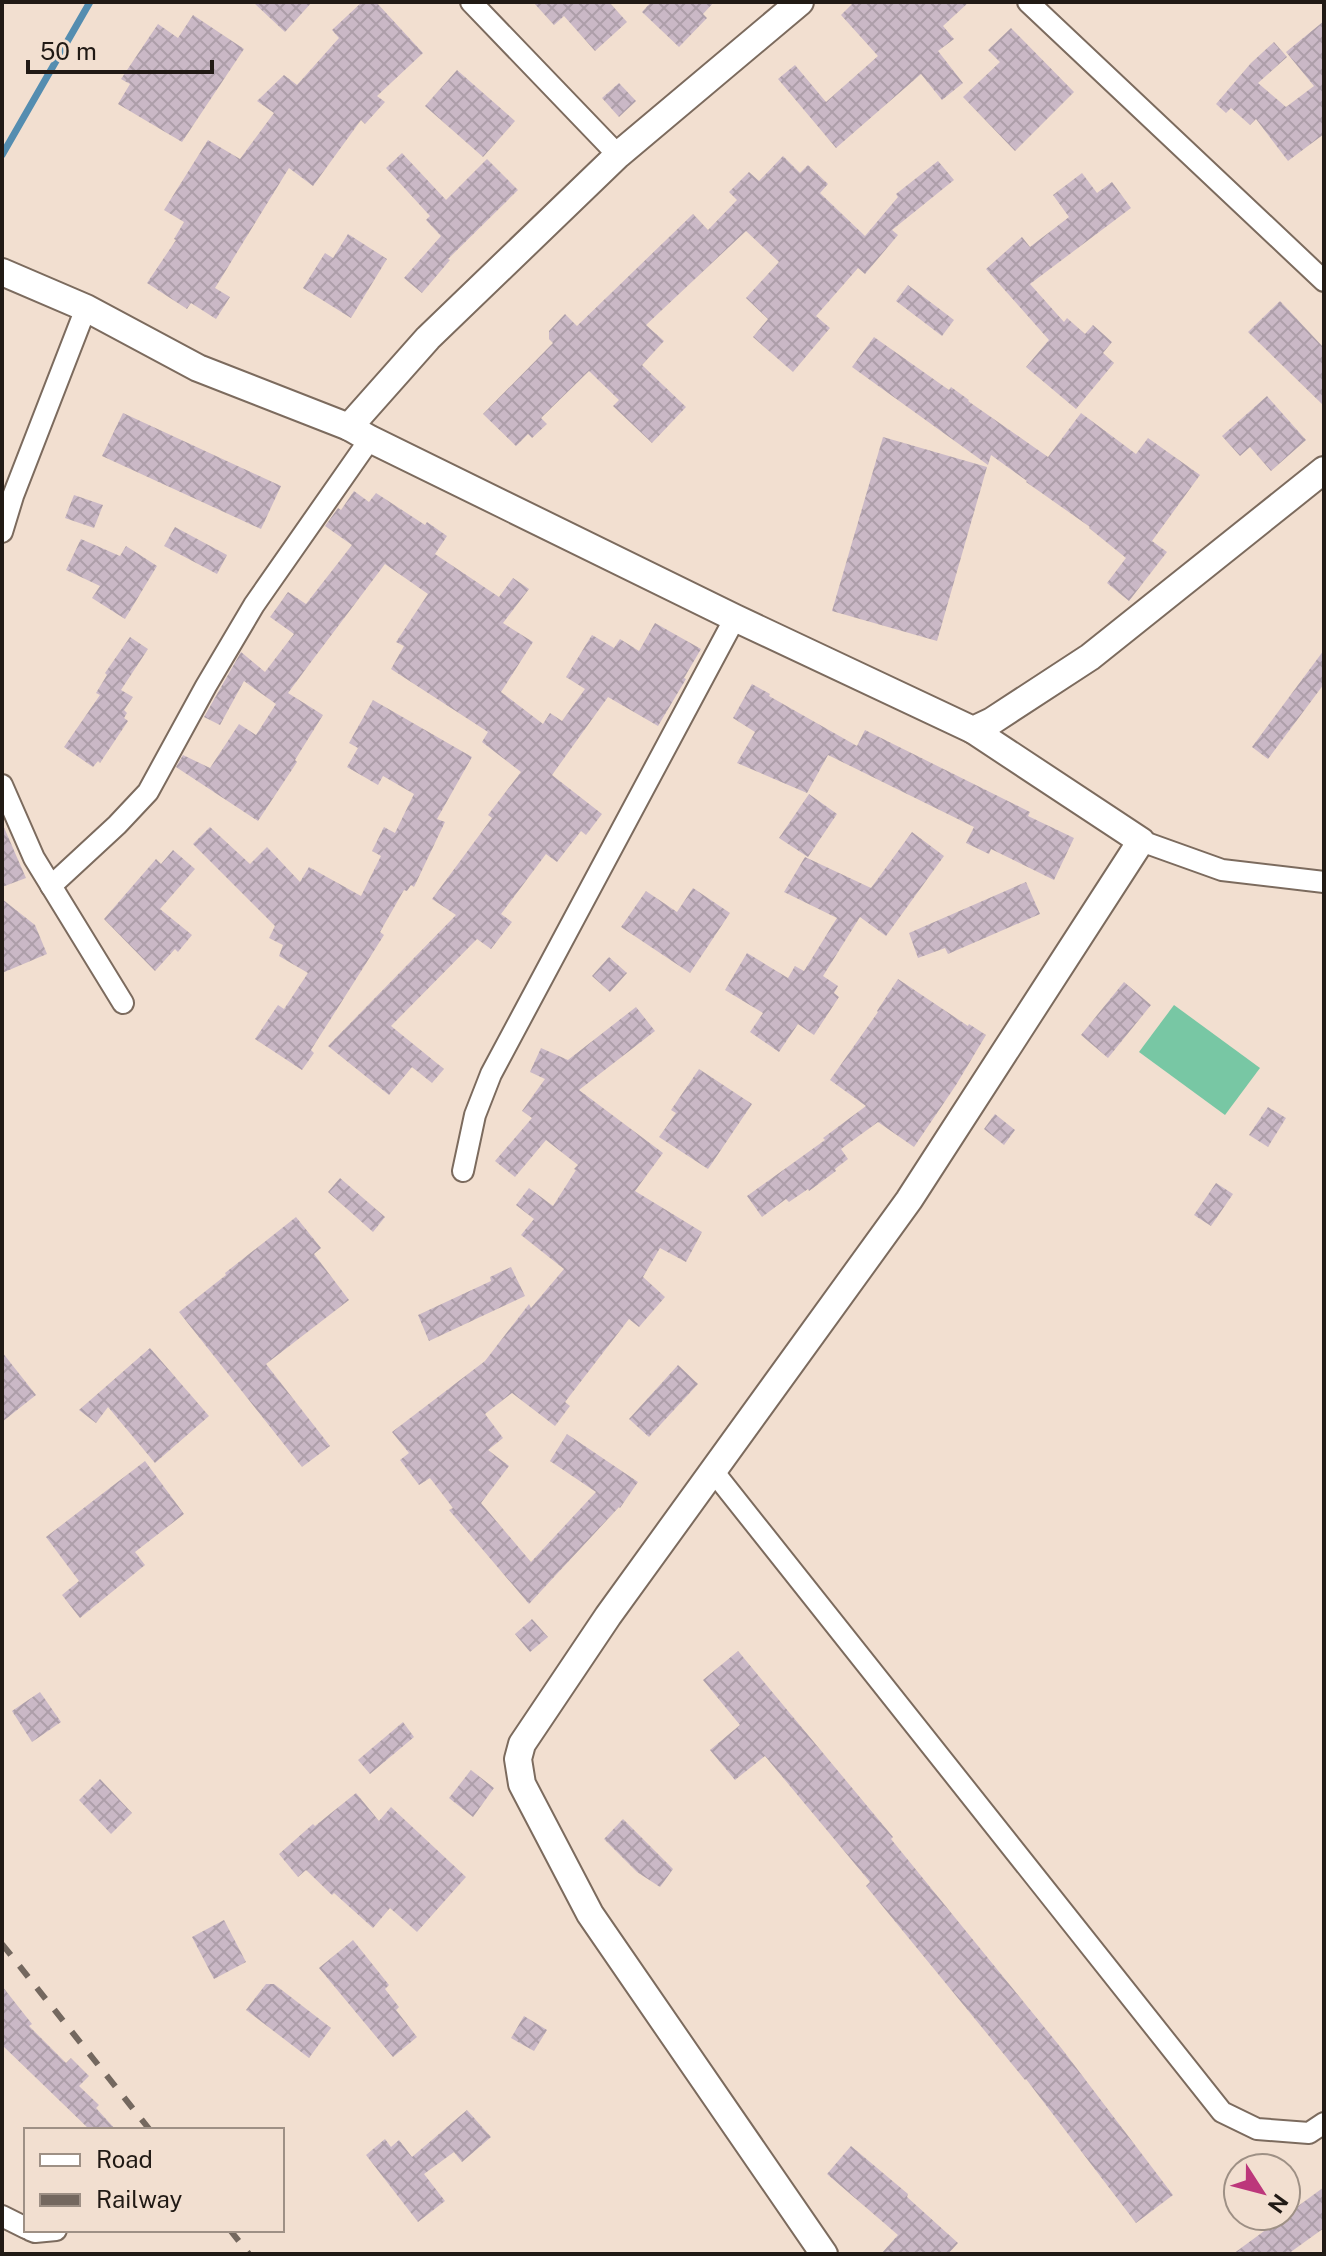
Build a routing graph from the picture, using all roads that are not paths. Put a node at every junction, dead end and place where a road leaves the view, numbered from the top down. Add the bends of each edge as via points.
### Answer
1 (471, 2) edge
2 (800, 2) edge
3 (1028, 2) edge
4 (618, 155) junction
5 (2, 272) edge
6 (1324, 281) edge
7 (86, 308) junction
8 (360, 433) junction
9 (1324, 470) edge
10 (2, 532) edge
11 (735, 618) junction
12 (973, 730) junction
13 (2, 785) edge
14 (1141, 841) junction
15 (1317, 881) edge
16 (51, 886) junction
17 (1324, 901) edge
18 (123, 1003) dead end
19 (463, 1171) dead end
20 (713, 1471) junction
21 (1324, 2123) edge
22 (2, 2216) edge
23 (24, 2227) edge
24 (824, 2254) edge

1 - 4 street
2 - 4 street
3 - 6 street
4 - 8 street via 428,338
5 - 7 street
7 - 8 street via 198,368
7 - 10 street
8 - 11 street
8 - 16 street via 148,792
9 - 12 street via 1090,657
11 - 12 street
11 - 19 street via 491,1074 475,1115
12 - 14 street
13 - 16 street
14 - 15 street via 1222,870
14 - 20 street via 909,1200
15 - 17 street
16 - 18 street
20 - 21 street via 1222,2112 1257,2129 1309,2133
20 - 24 street via 582,1655 522,1744 518,1759 522,1784 590,1914
22 - 23 street

